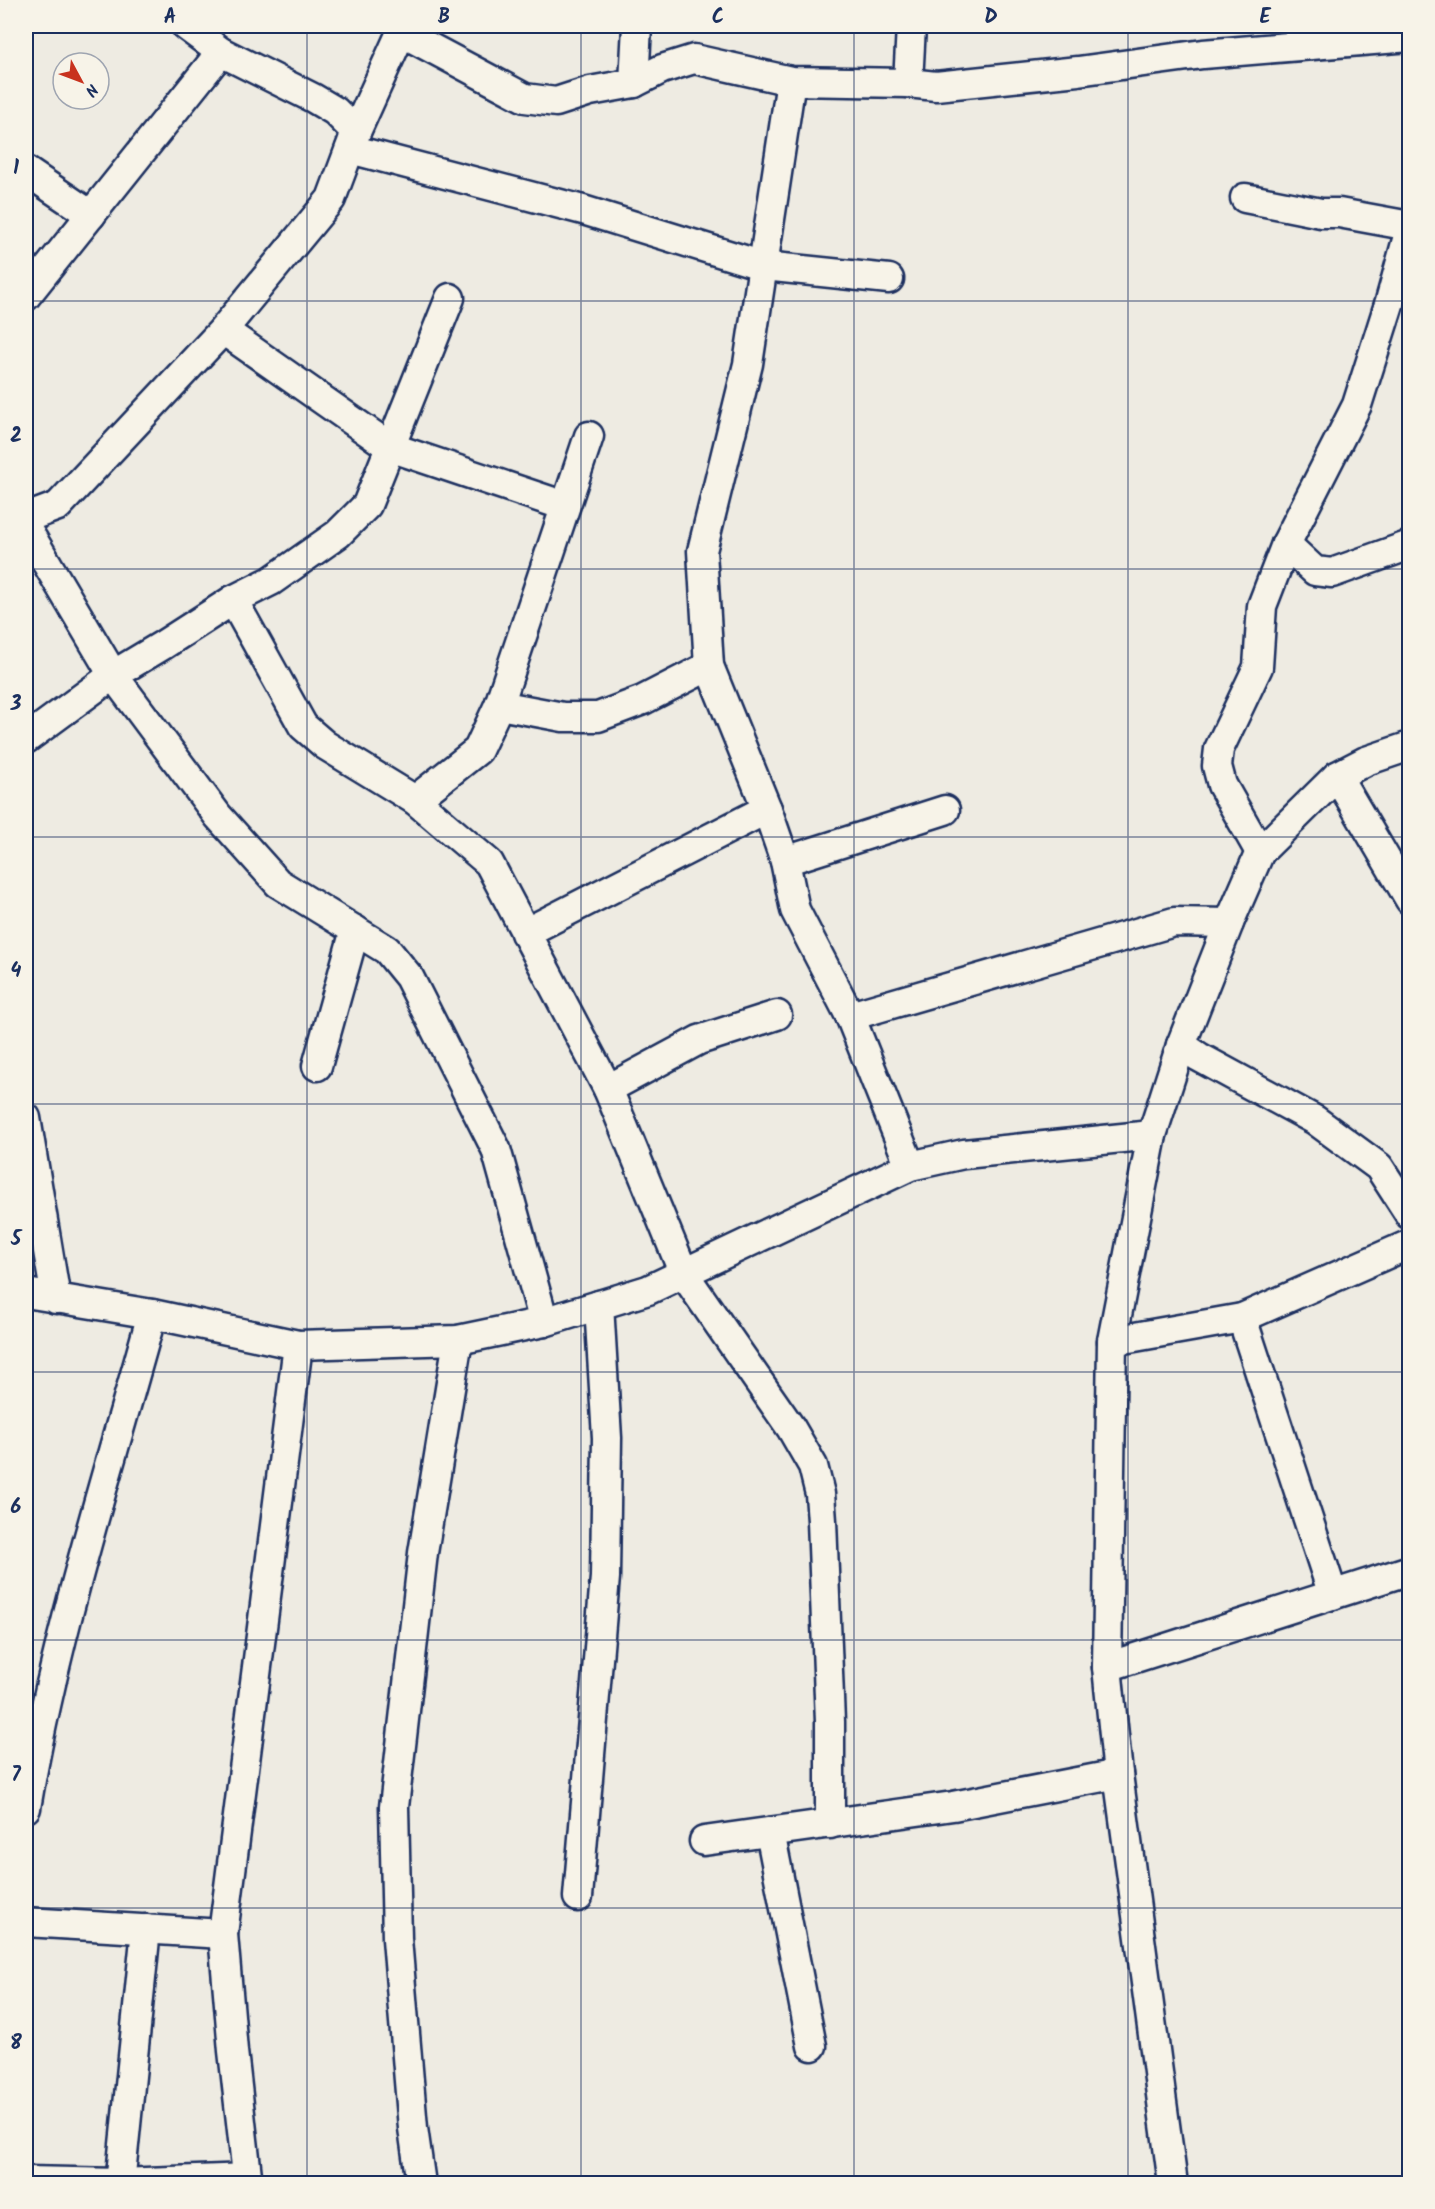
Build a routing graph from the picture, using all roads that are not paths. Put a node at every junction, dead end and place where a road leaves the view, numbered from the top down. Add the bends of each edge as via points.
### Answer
1 (186, 26) edge
2 (637, 26) edge
3 (911, 26) edge
4 (403, 29) edge
5 (1410, 37) edge
6 (221, 52) junction
7 (791, 81) junction
8 (634, 83) junction
9 (908, 83) junction
10 (353, 140) junction
11 (26, 171) edge
12 (1245, 198) dead end
13 (91, 215) junction
14 (1410, 227) edge
15 (764, 266) junction
16 (888, 279) dead end
17 (26, 296) edge
18 (450, 298) dead end
19 (223, 330) junction
20 (589, 436) dead end
21 (390, 447) junction
22 (565, 506) junction
23 (26, 518) edge
24 (26, 528) edge
25 (1286, 544) junction
26 (1410, 545) edge
27 (233, 600) junction
28 (708, 666) junction
29 (113, 675) junction
30 (499, 705) junction
31 (26, 739) edge
32 (1410, 746) edge
33 (1337, 776) junction
34 (415, 800) junction
35 (767, 809) junction
36 (945, 810) dead end
37 (1260, 852) junction
38 (785, 861) junction
39 (1410, 900) edge
40 (1229, 923) junction
41 (355, 930) junction
42 (525, 933) junction
43 (777, 1015) dead end
44 (850, 1016) junction
45 (1181, 1045) junction
46 (317, 1066) dead end
47 (608, 1089) junction
48 (26, 1118) edge
49 (1152, 1135) junction
50 (910, 1166) junction
51 (1410, 1215) edge
52 (1410, 1244) edge
53 (684, 1274) junction
54 (26, 1293) edge
55 (56, 1299) junction
56 (599, 1305) junction
57 (152, 1314) junction
58 (1242, 1318) junction
59 (544, 1322) junction
60 (458, 1340) junction
61 (1112, 1341) junction
62 (298, 1345) junction
63 (1410, 1570) edge
64 (1333, 1595) junction
65 (1107, 1667) junction
66 (1118, 1774) junction
67 (26, 1808) edge
68 (830, 1824) junction
69 (770, 1832) junction
70 (705, 1841) dead end
71 (578, 1897) dead end
72 (26, 1922) edge
73 (146, 1929) junction
74 (223, 1934) junction
75 (812, 2046) dead end
76 (26, 2181) edge
77 (248, 2181) edge
78 (120, 2183) edge
79 (422, 2184) edge
80 (1173, 2184) edge

1 - 6 street
2 - 8 street
3 - 9 street
4 - 8 street via 525,98 556,102
4 - 10 street
5 - 9 street via 1203,54 936,86
6 - 10 street via 335,111
6 - 13 street
7 - 8 street via 694,59
7 - 9 street
7 - 15 street
10 - 15 street
10 - 19 street via 331,199
11 - 13 street
12 - 14 street
13 - 17 street
14 - 25 street via 1357,405
15 - 16 street
15 - 28 street via 748,363 702,551
18 - 21 street
19 - 21 street
19 - 23 street via 58,506
20 - 22 street
21 - 22 street
21 - 27 street via 367,505 338,534 271,581
22 - 30 street
24 - 29 street
25 - 26 street via 1315,571 1332,573
25 - 37 street via 1262,606 1258,667 1219,749 1217,766 1222,785
27 - 29 street
27 - 34 street via 303,726 325,745
28 - 30 street via 643,700 598,717 563,717
28 - 35 street
29 - 31 street
29 - 41 street via 218,816 278,883
30 - 34 street via 478,750
32 - 33 street
33 - 37 street
33 - 39 street
34 - 42 street via 489,863
35 - 38 street
35 - 42 street
36 - 38 street
37 - 40 street
38 - 44 street via 795,910
40 - 44 street via 1174,922
40 - 45 street
41 - 46 street
41 - 59 street via 387,950 409,976 496,1149
42 - 47 street
43 - 47 street via 699,1040
44 - 50 street
45 - 49 street
45 - 51 street via 1315,1120 1379,1167
47 - 53 street
48 - 55 street
49 - 50 street via 964,1154
49 - 61 street
50 - 53 street
52 - 58 street
53 - 56 street
53 - 68 street via 813,1466 822,1521
54 - 55 street
55 - 57 street
56 - 59 street
56 - 71 street via 608,1438 605,1576
57 - 62 street
57 - 67 street via 75,1591 36,1749
58 - 61 street
58 - 64 street
59 - 60 street
60 - 62 street
60 - 79 street via 423,1553 394,1807 397,1939 413,2128
61 - 65 street
62 - 74 street
63 - 64 street
64 - 65 street
65 - 66 street
66 - 68 street via 953,1806
66 - 80 street
68 - 69 street
69 - 70 street
69 - 75 street
72 - 73 street
73 - 74 street
73 - 78 street
74 - 77 street
76 - 78 street
77 - 78 street

